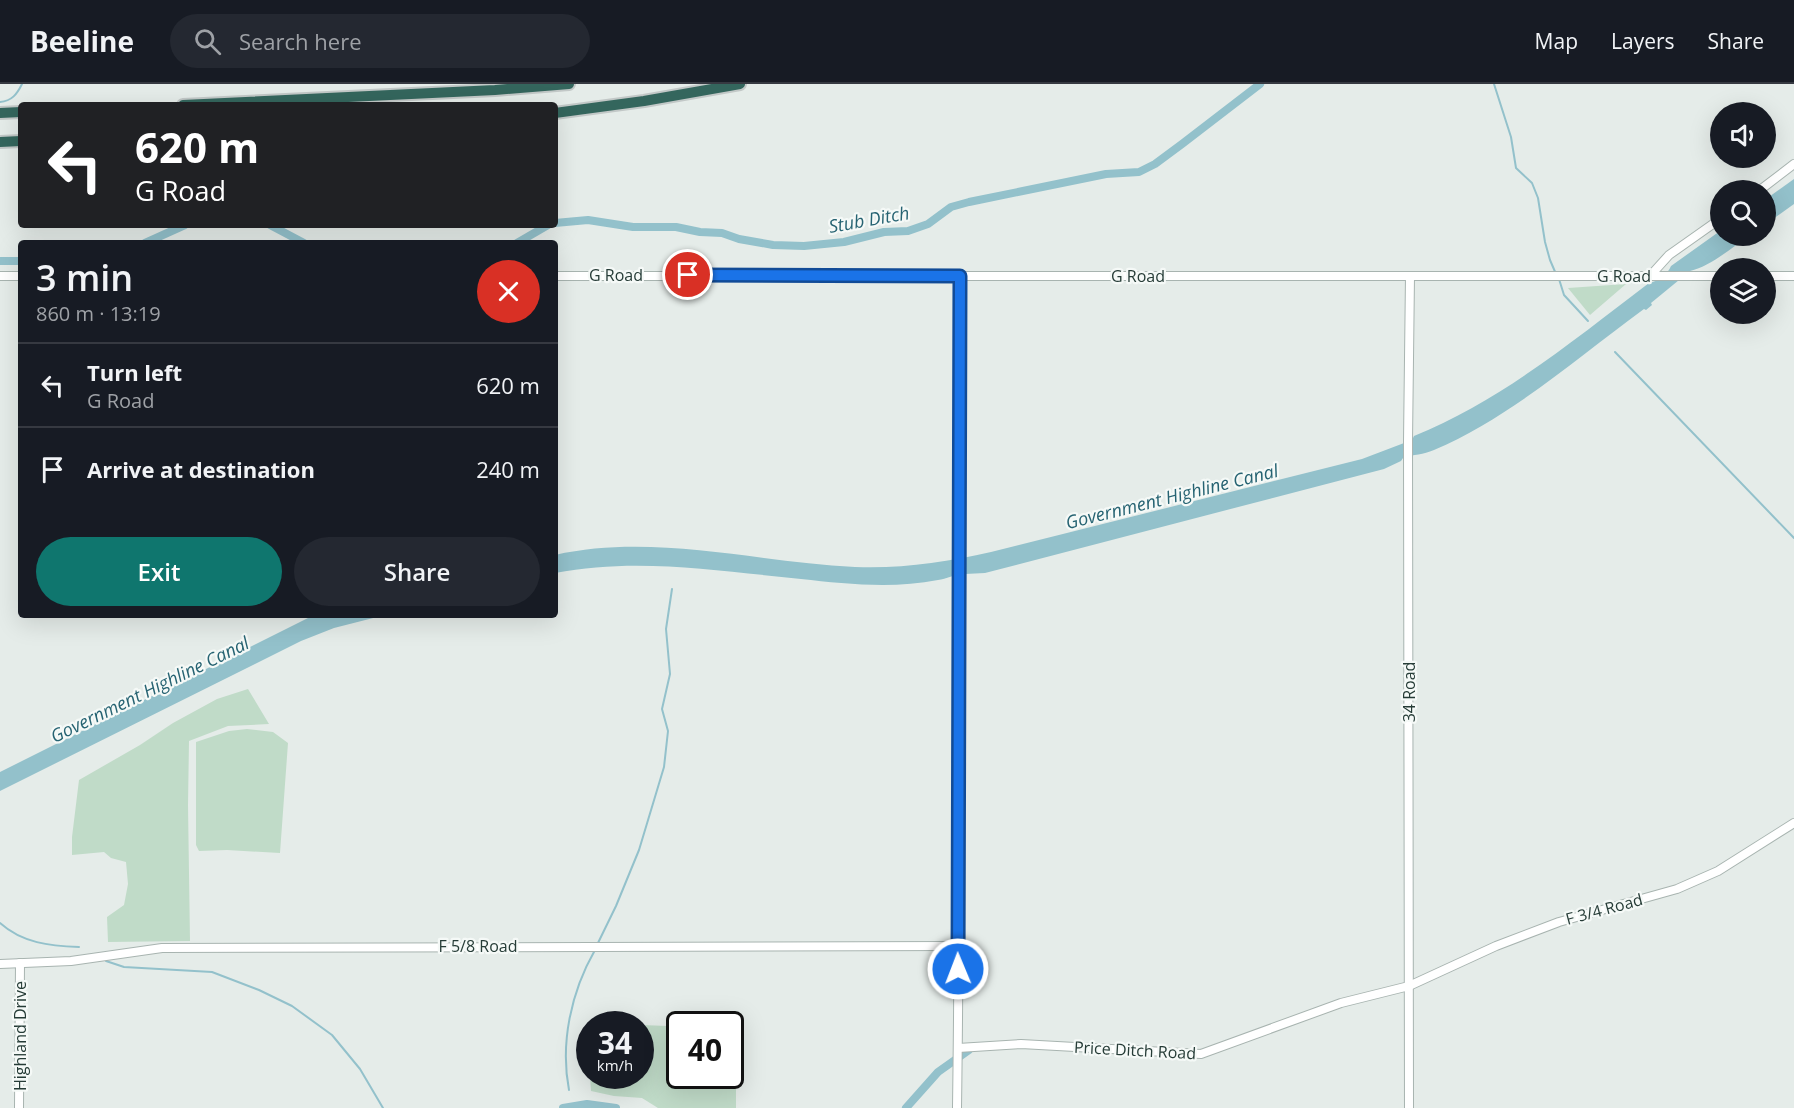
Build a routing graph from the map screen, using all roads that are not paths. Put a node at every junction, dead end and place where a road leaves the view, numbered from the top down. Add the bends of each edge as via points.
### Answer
1 (569, 84) edge
2 (740, 84) edge
3 (245, 102) edge
4 (18, 112) edge
5 (558, 112) edge
6 (0, 113) edge
7 (18, 141) edge
8 (0, 142) edge
9 (1794, 164) edge
10 (1773, 180) edge
11 (1710, 226) edge
12 (0, 276) edge
13 (18, 276) edge
14 (558, 276) edge
15 (960, 276) junction
16 (1410, 276) junction
17 (1650, 276) junction
18 (1710, 276) edge
19 (1776, 276) edge
20 (1794, 276) edge
21 (1794, 823) edge
22 (958, 946) junction
23 (20, 963) junction
24 (0, 964) edge
25 (1409, 986) junction
26 (958, 1048) junction
27 (19, 1108) edge
28 (957, 1108) edge
29 (1409, 1108) edge

1 - 3 highway
2 - 5 highway
4 - 6 highway
7 - 8 highway
9 - 10 street
11 - 17 street via 1669,255
12 - 13 street
14 - 15 street, G Road
15 - 16 street, G Road
15 - 22 street
16 - 17 street, G Road
16 - 25 street, 34 Road
17 - 18 street, G Road
19 - 20 street
21 - 25 street, F 3/4 Road via 1701,880 1527,933
22 - 23 street, F 5/8 Road via 162,948 71,961
22 - 26 street
23 - 24 street, F 5/8 Road
23 - 27 street, Highland Drive
25 - 26 street, Price Ditch Road via 1341,1003 1201,1054 1021,1044
25 - 29 street, 34 Road
26 - 28 street

